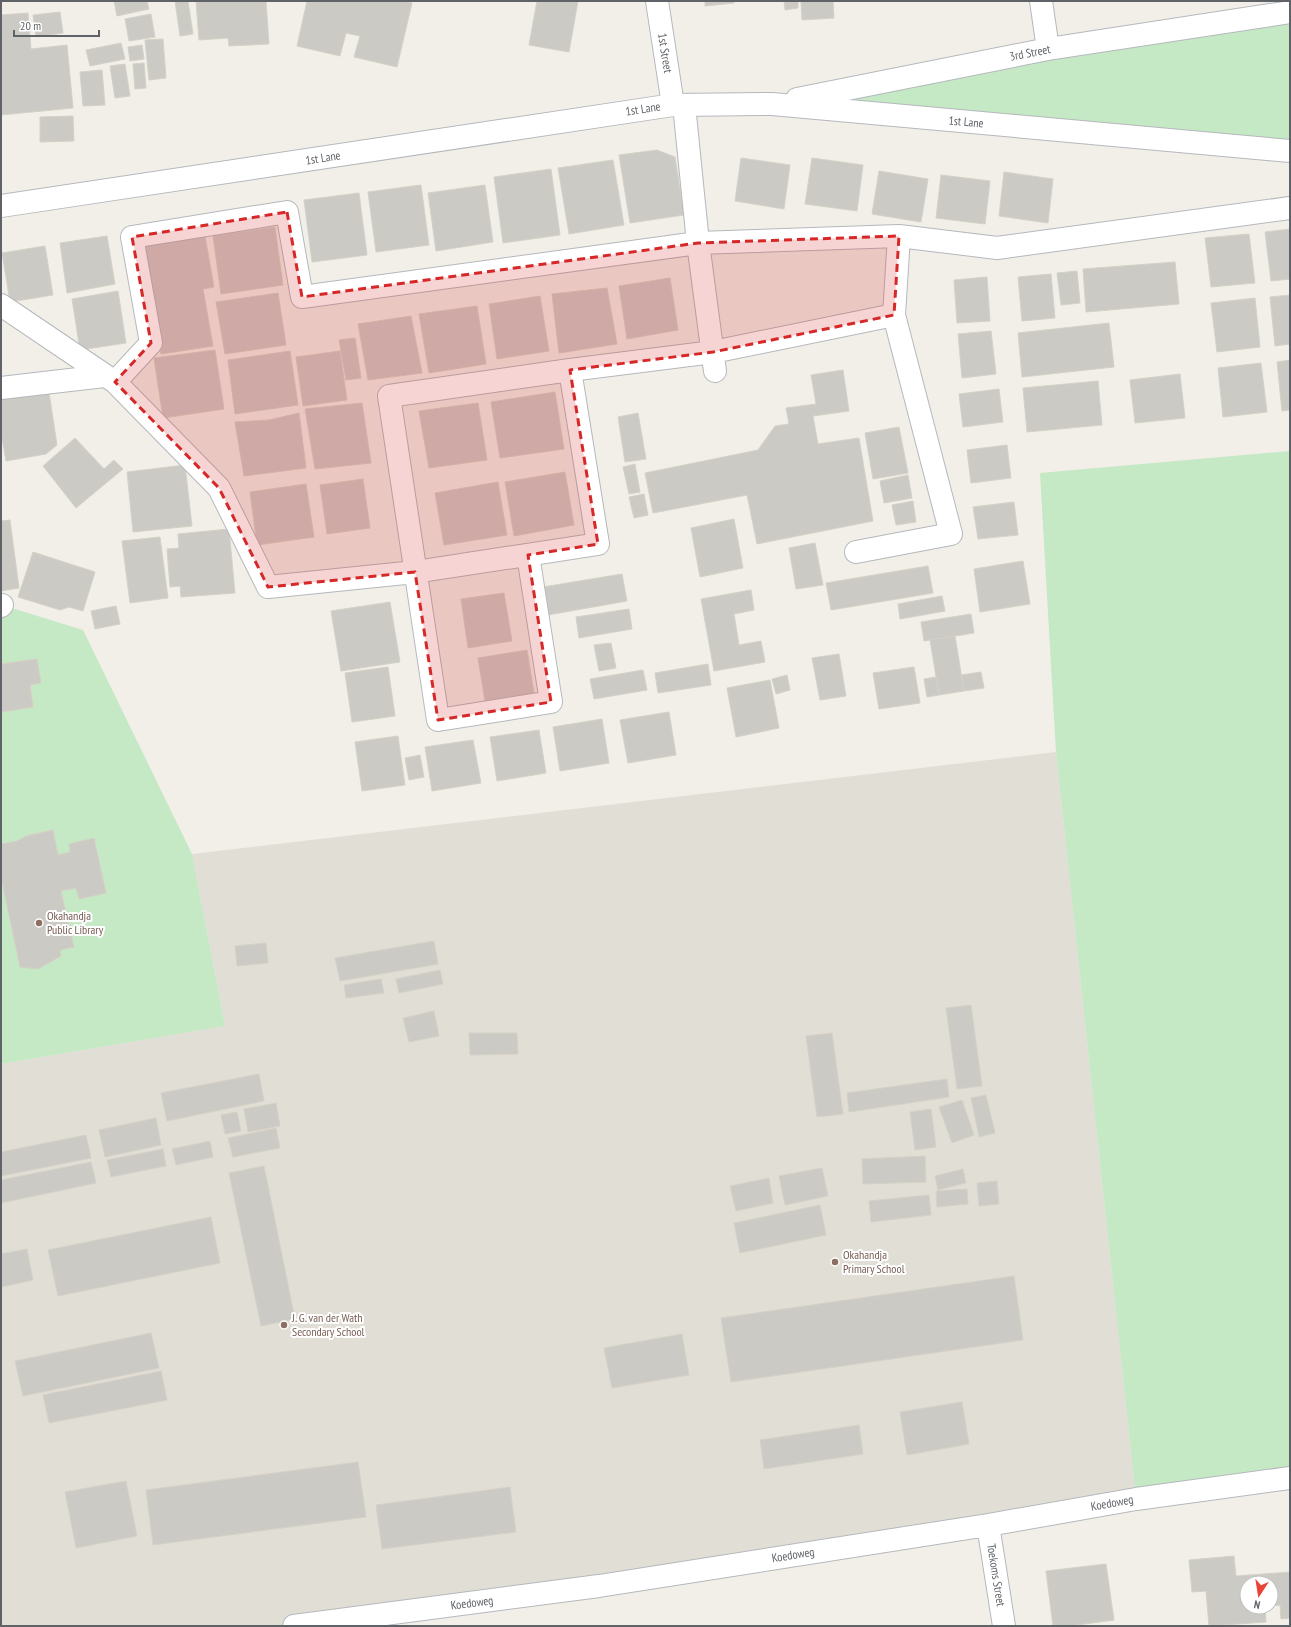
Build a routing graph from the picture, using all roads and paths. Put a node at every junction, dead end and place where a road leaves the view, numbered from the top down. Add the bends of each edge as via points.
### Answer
1 (657, 1) edge
2 (1041, 1) edge
3 (1290, 12) edge
4 (1048, 49) junction
5 (772, 104) junction
6 (678, 105) junction
7 (1290, 151) edge
8 (1, 206) edge
9 (1290, 208) edge
10 (899, 236) junction
11 (698, 243) junction
12 (1, 306) edge
13 (894, 315) junction
14 (714, 361) junction
15 (570, 370) junction
16 (110, 379) junction
17 (1, 388) edge
18 (856, 552) dead end
19 (528, 555) junction
20 (415, 572) junction
21 (1290, 1478) edge
22 (988, 1524) junction
23 (294, 1626) edge
24 (1004, 1626) edge

1 - 6 street, 1st Street
2 - 4 street
3 - 4 street, 3rd Street
4 - 5 street, 3rd Street
5 - 6 street, 1st Lane
5 - 7 street, 1st Lane
6 - 8 street, 1st Lane
6 - 11 street, 1st Street
9 - 10 street via 997,248
10 - 11 street
10 - 13 street
11 - 14 street, 1st Street
11 - 16 street via 302,297 287,212 132,237 151,343
12 - 16 street
13 - 14 street
13 - 18 street via 951,534
14 - 15 street
15 - 19 street via 598,544
15 - 20 street via 389,396
16 - 17 street
16 - 20 street via 219,488 268,587
19 - 20 street
19 - 20 street via 551,702 438,720
21 - 22 street, Koedoweg via 1136,1498
22 - 23 street, Koedoweg via 600,1586
22 - 24 street, Toekoms Street

